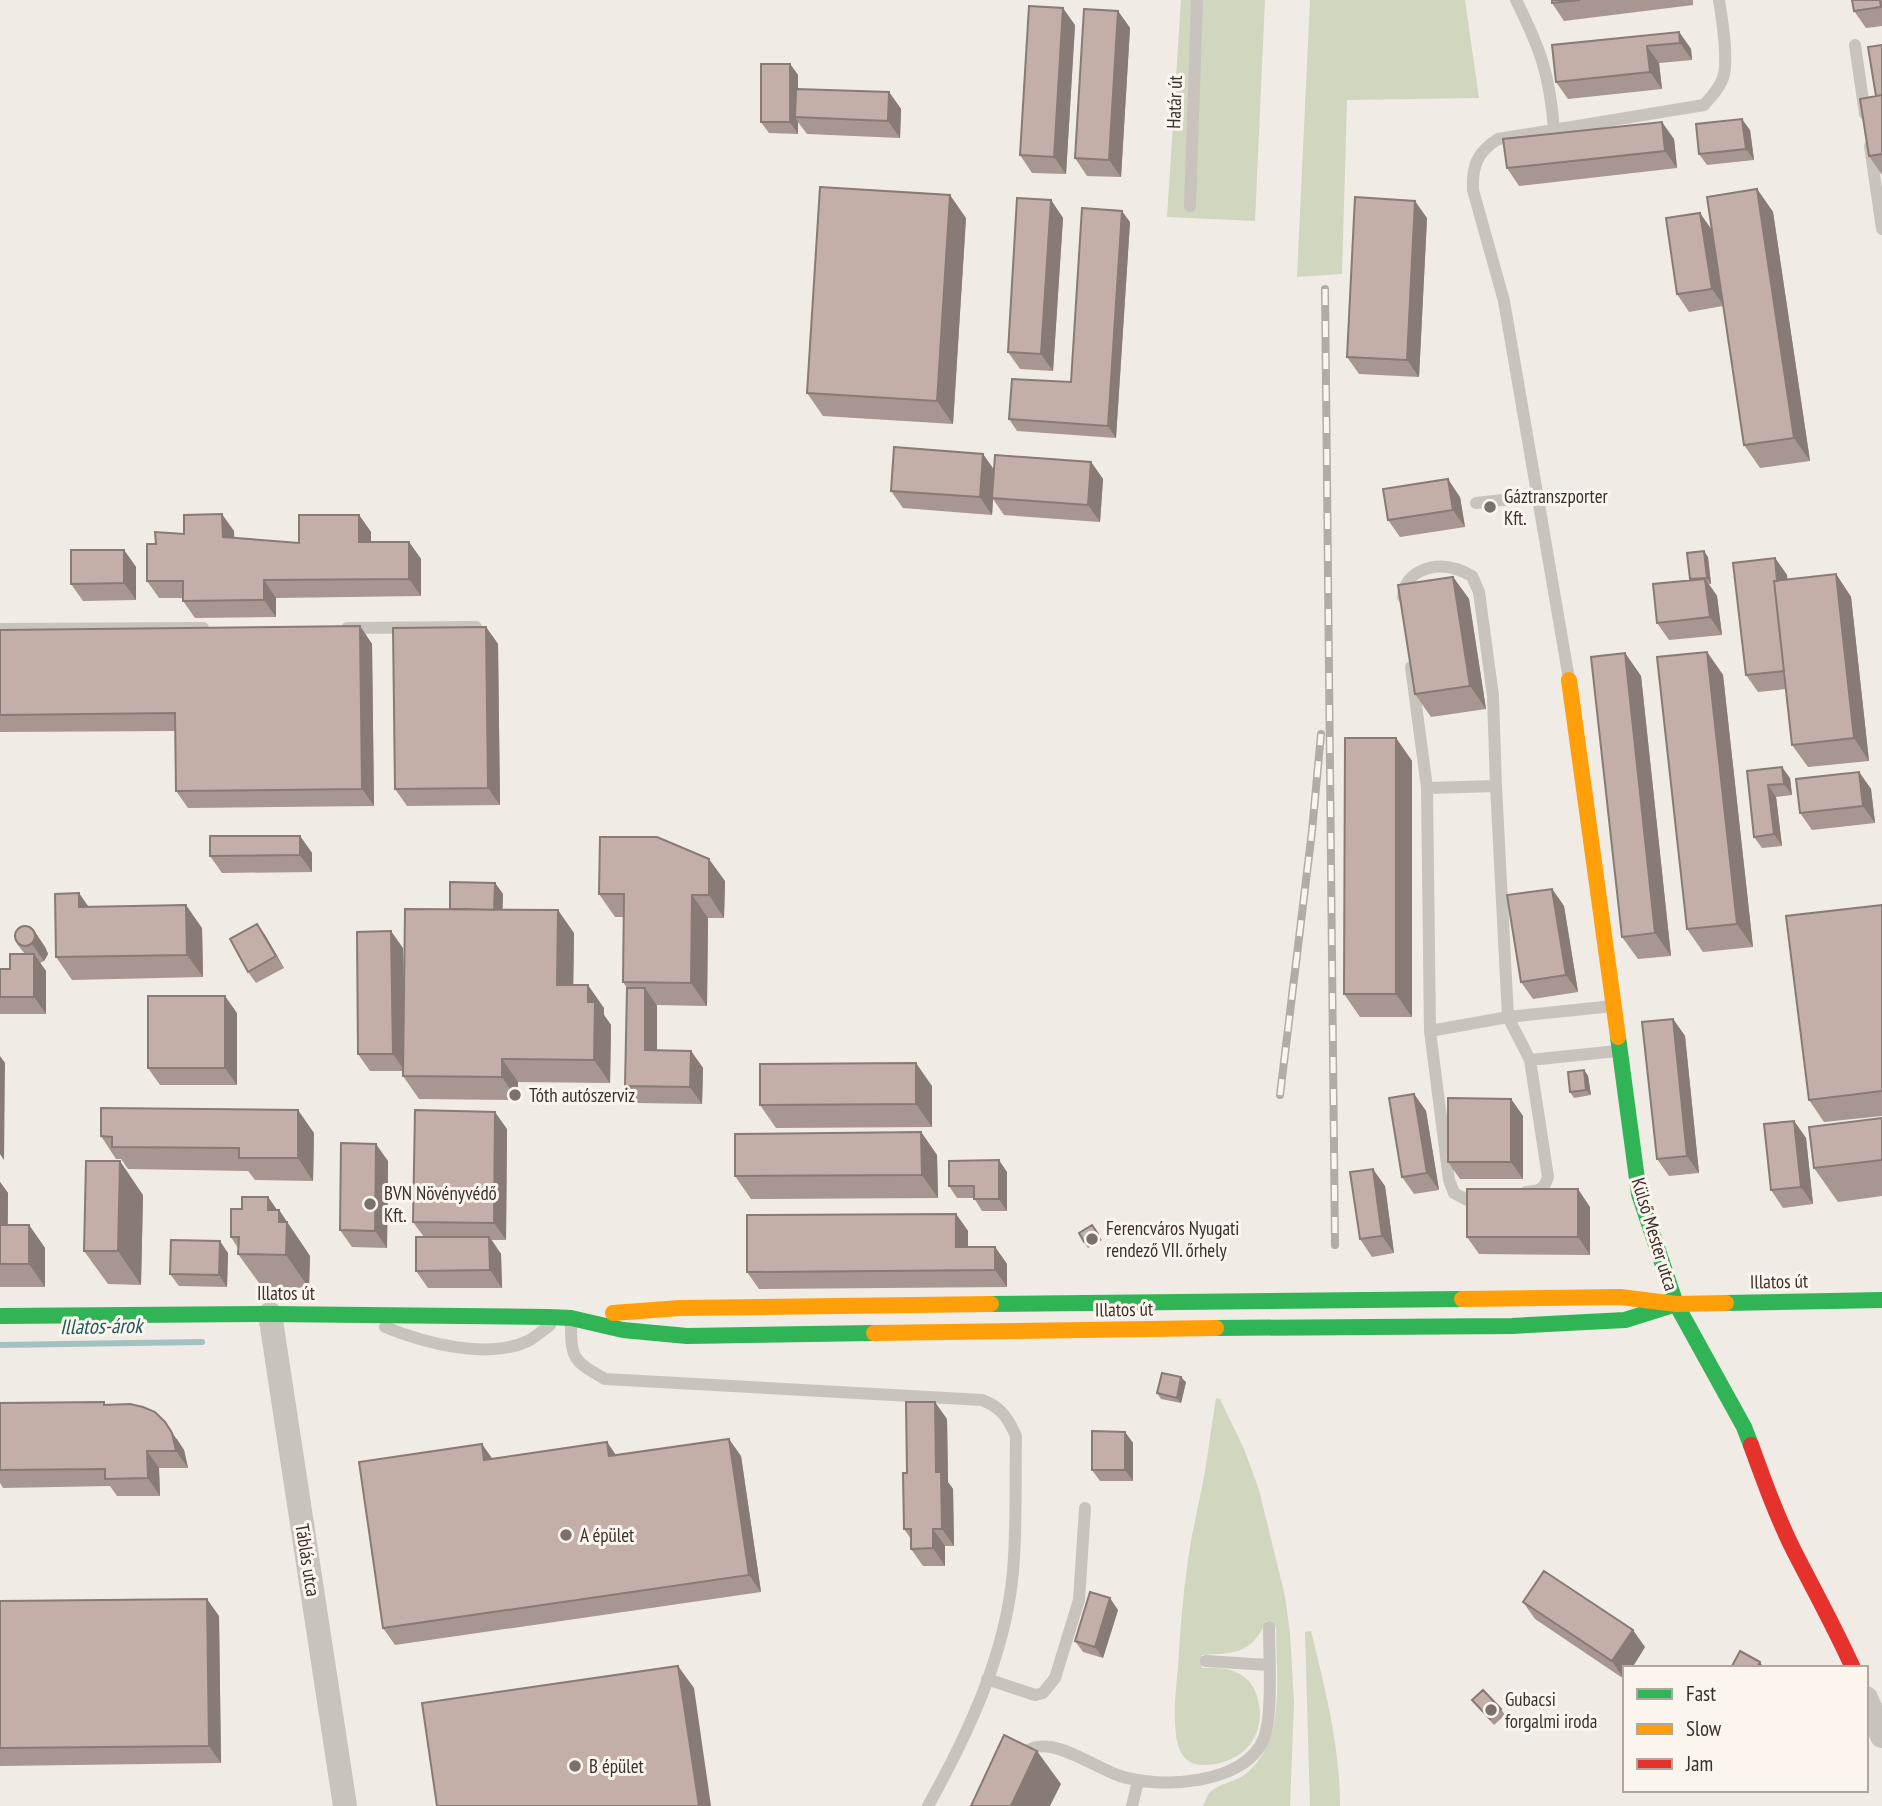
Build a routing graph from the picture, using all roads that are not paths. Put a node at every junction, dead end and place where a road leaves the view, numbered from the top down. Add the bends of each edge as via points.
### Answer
1 (1197, 0) edge
2 (1516, 0) edge
3 (1719, 0) edge
4 (1855, 45) dead end
5 (1553, 130) junction
6 (1190, 206) dead end
7 (1882, 229) edge
8 (1537, 496) junction
9 (1476, 503) dead end
10 (1405, 616) edge
11 (481, 627) edge
12 (220, 628) edge
13 (330, 628) edge
14 (0, 629) edge
15 (1410, 656) edge
16 (1569, 680) joint
17 (1496, 786) junction
18 (1427, 788) junction
19 (1613, 1006) junction
20 (1508, 1017) junction
21 (1430, 1031) junction
22 (1619, 1051) junction
23 (1530, 1060) junction
24 (1882, 1300) edge
25 (1676, 1304) junction
26 (270, 1314) junction
27 (355, 1315) junction
28 (0, 1316) edge
29 (566, 1318) junction
30 (1085, 1508) dead end
31 (1269, 1627) dead end
32 (1206, 1661) dead end
33 (1268, 1665) junction
34 (1852, 1666) edge
35 (987, 1679) junction
36 (1868, 1703) edge
37 (1882, 1736) edge
38 (1011, 1775) edge
39 (1138, 1781) junction
40 (345, 1806) edge
41 (928, 1806) edge
42 (1132, 1806) edge

1 - 6 lane, Határ út
2 - 5 lane via 1542,55
3 - 5 lane via 1724,77 1704,104
4 - 7 lane
5 - 8 lane via 1498,139 1476,158 1473,175 1473,190 1504,301
8 - 9 lane
8 - 16 lane
10 - 17 lane via 1403,591 1410,576 1427,568 1454,568 1472,576 1479,592 1493,696
11 - 13 lane
12 - 14 lane
15 - 18 lane
16 - 19 street, Külső Mester utca
17 - 18 lane
17 - 20 lane
18 - 21 lane
19 - 20 lane
19 - 22 street, Külső Mester utca
20 - 21 lane
20 - 23 lane
21 - 23 lane via 1449,1180 1454,1193 1467,1200 1539,1191 1545,1186 1548,1177
22 - 23 lane
22 - 25 street, Külső Mester utca via 1639,1194
24 - 25 street, Illatos út
25 - 29 street, Illatos út via 1620,1297 680,1308
25 - 29 street, Illatos út via 1625,1320 1513,1326 687,1336 622,1330
25 - 34 street, Külső Mester utca via 1744,1427 1794,1551
26 - 27 street, Illatos út
26 - 28 street, Illatos út
26 - 40 street, Táblás utca
27 - 29 street, Illatos út
27 - 29 lane via 432,1343 502,1348 528,1341
29 - 35 lane via 571,1349 579,1364 605,1379 982,1400 995,1405 1016,1436 1013,1570 1005,1624
30 - 35 lane via 1079,1600 1055,1678 1044,1693 1035,1695
31 - 33 lane
32 - 33 lane
33 - 39 lane via 1265,1735 1248,1759 1216,1776 1173,1783
35 - 41 lane via 954,1759
36 - 37 street
38 - 39 lane via 1024,1752 1034,1746 1051,1747
39 - 42 lane

